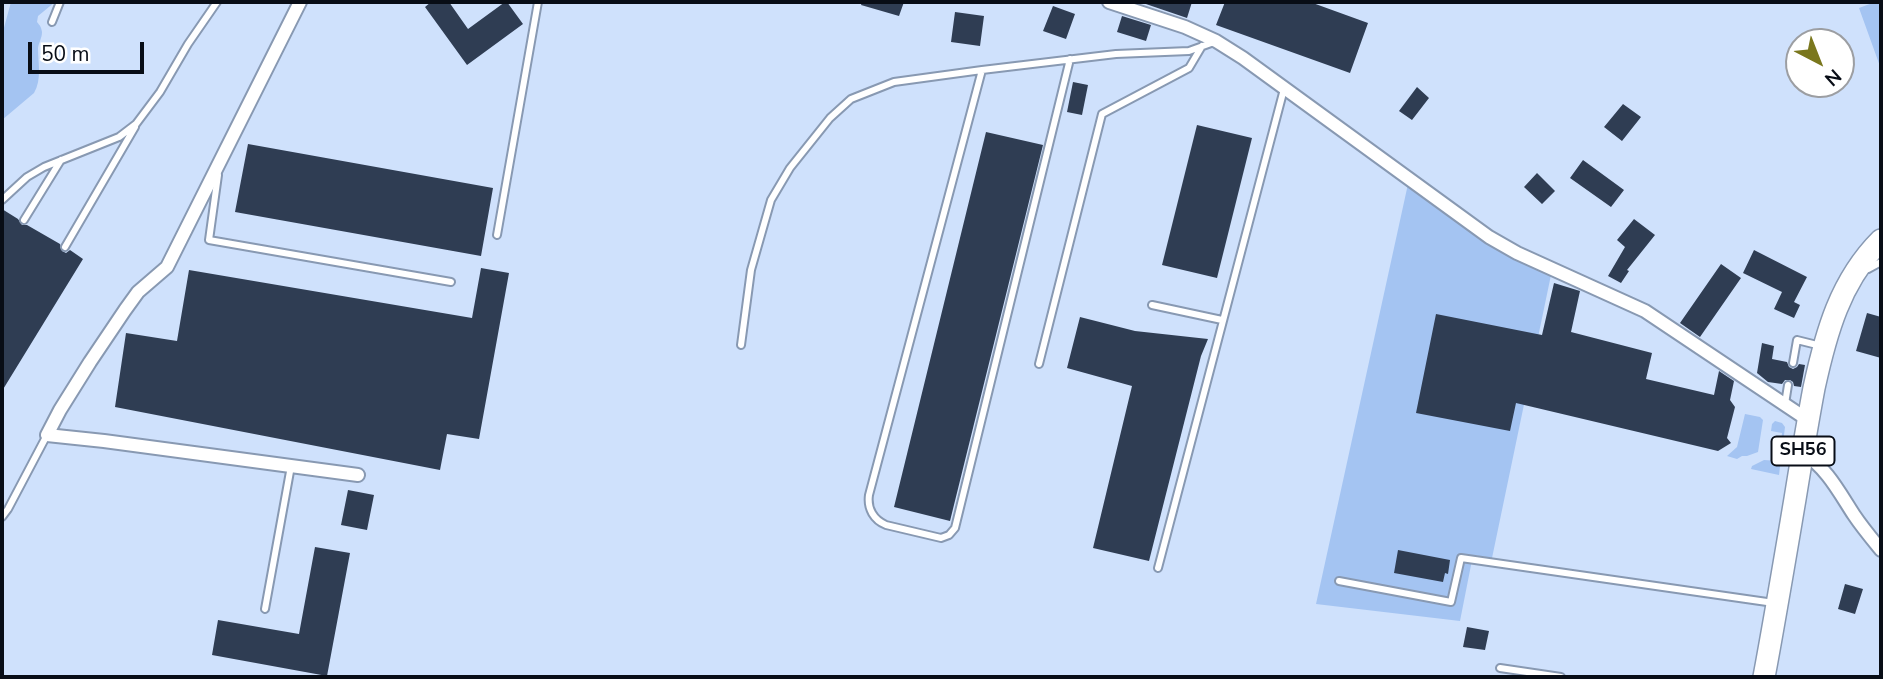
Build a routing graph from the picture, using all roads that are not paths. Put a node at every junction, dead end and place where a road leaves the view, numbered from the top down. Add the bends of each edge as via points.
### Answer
1 (60, 2) edge
2 (217, 2) edge
3 (300, 2) edge
4 (538, 2) edge
5 (1110, 2) edge
6 (52, 22) dead end
7 (1216, 41) junction
8 (1202, 46) junction
9 (1070, 60) junction
10 (982, 70) junction
11 (1284, 89) junction
12 (136, 124) junction
13 (220, 159) junction
14 (61, 160) junction
15 (2, 200) edge
16 (24, 220) dead end
17 (497, 235) dead end
18 (1881, 240) edge
19 (65, 247) dead end
20 (1881, 262) edge
21 (1850, 279) junction
22 (451, 282) dead end
23 (1152, 305) dead end
24 (1222, 320) junction
25 (741, 345) dead end
26 (1823, 346) junction
27 (1793, 363) dead end
28 (1039, 364) dead end
29 (1788, 385) dead end
30 (1785, 405) junction
31 (1808, 420) junction
32 (47, 435) junction
33 (1802, 452) junction
34 (291, 466) junction
35 (358, 475) dead end
36 (2, 517) edge
37 (1879, 543) edge
38 (1158, 568) dead end
39 (1339, 581) dead end
40 (1777, 604) junction
41 (265, 609) dead end
42 (1500, 668) dead end
43 (1562, 677) edge
44 (1764, 677) edge

1 - 6 lane
2 - 12 lane
3 - 13 street
4 - 17 lane
5 - 7 street
7 - 8 lane
7 - 11 street
8 - 9 lane via 1189,51
8 - 28 lane via 1189,68 1102,114
9 - 10 lane
9 - 10 lane via 958,520 949,535 941,538 878,522 868,503
10 - 25 lane via 894,82 851,99 830,117 771,200 751,270
11 - 24 lane
11 - 30 street via 1489,237 1645,312
12 - 14 lane via 119,137
12 - 19 lane
13 - 22 lane via 209,240
13 - 32 street via 167,267 125,310
14 - 15 lane via 27,177
14 - 16 lane
18 - 21 main road, SH56
20 - 21 lane
21 - 26 main road, SH56
23 - 24 lane
24 - 38 lane
26 - 27 lane via 1797,340
26 - 31 main road, SH56
29 - 30 lane
30 - 31 street
31 - 33 main road, SH56
32 - 34 street
32 - 36 lane
33 - 37 street via 1824,469
33 - 40 main road, SH56
34 - 35 street
34 - 41 lane
39 - 40 lane via 1451,602 1461,558
40 - 44 main road, SH56
42 - 43 lane

